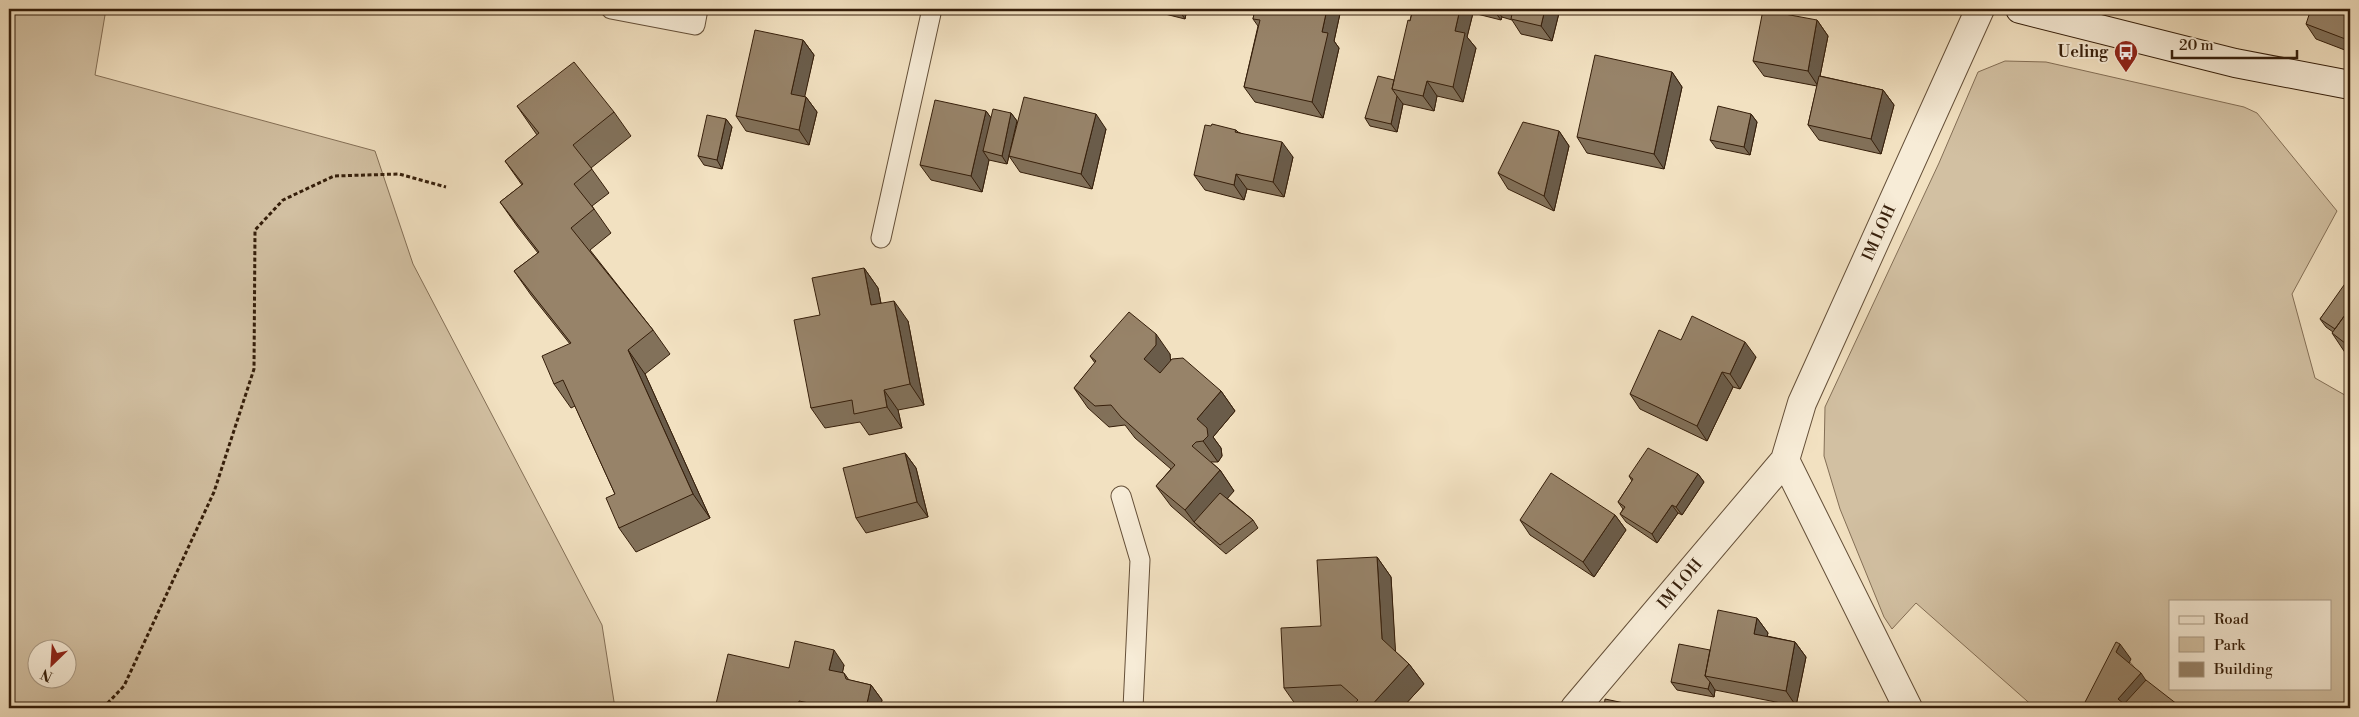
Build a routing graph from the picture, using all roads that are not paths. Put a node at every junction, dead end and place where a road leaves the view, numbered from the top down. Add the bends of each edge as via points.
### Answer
1 (611, 9) edge
2 (698, 9) edge
3 (932, 9) edge
4 (1980, 9) edge
5 (2020, 9) edge
6 (2350, 85) edge
7 (881, 238) dead end
8 (1785, 460) junction
9 (1121, 496) dead end
10 (1133, 708) edge
11 (1575, 708) edge
12 (1908, 708) edge

1 - 2 lane via 695,25
3 - 7 lane
4 - 8 street, IM LOH via 1802,403
5 - 6 street via 2235,64
8 - 11 street, IM LOH
8 - 12 street
9 - 10 lane via 1140,560

